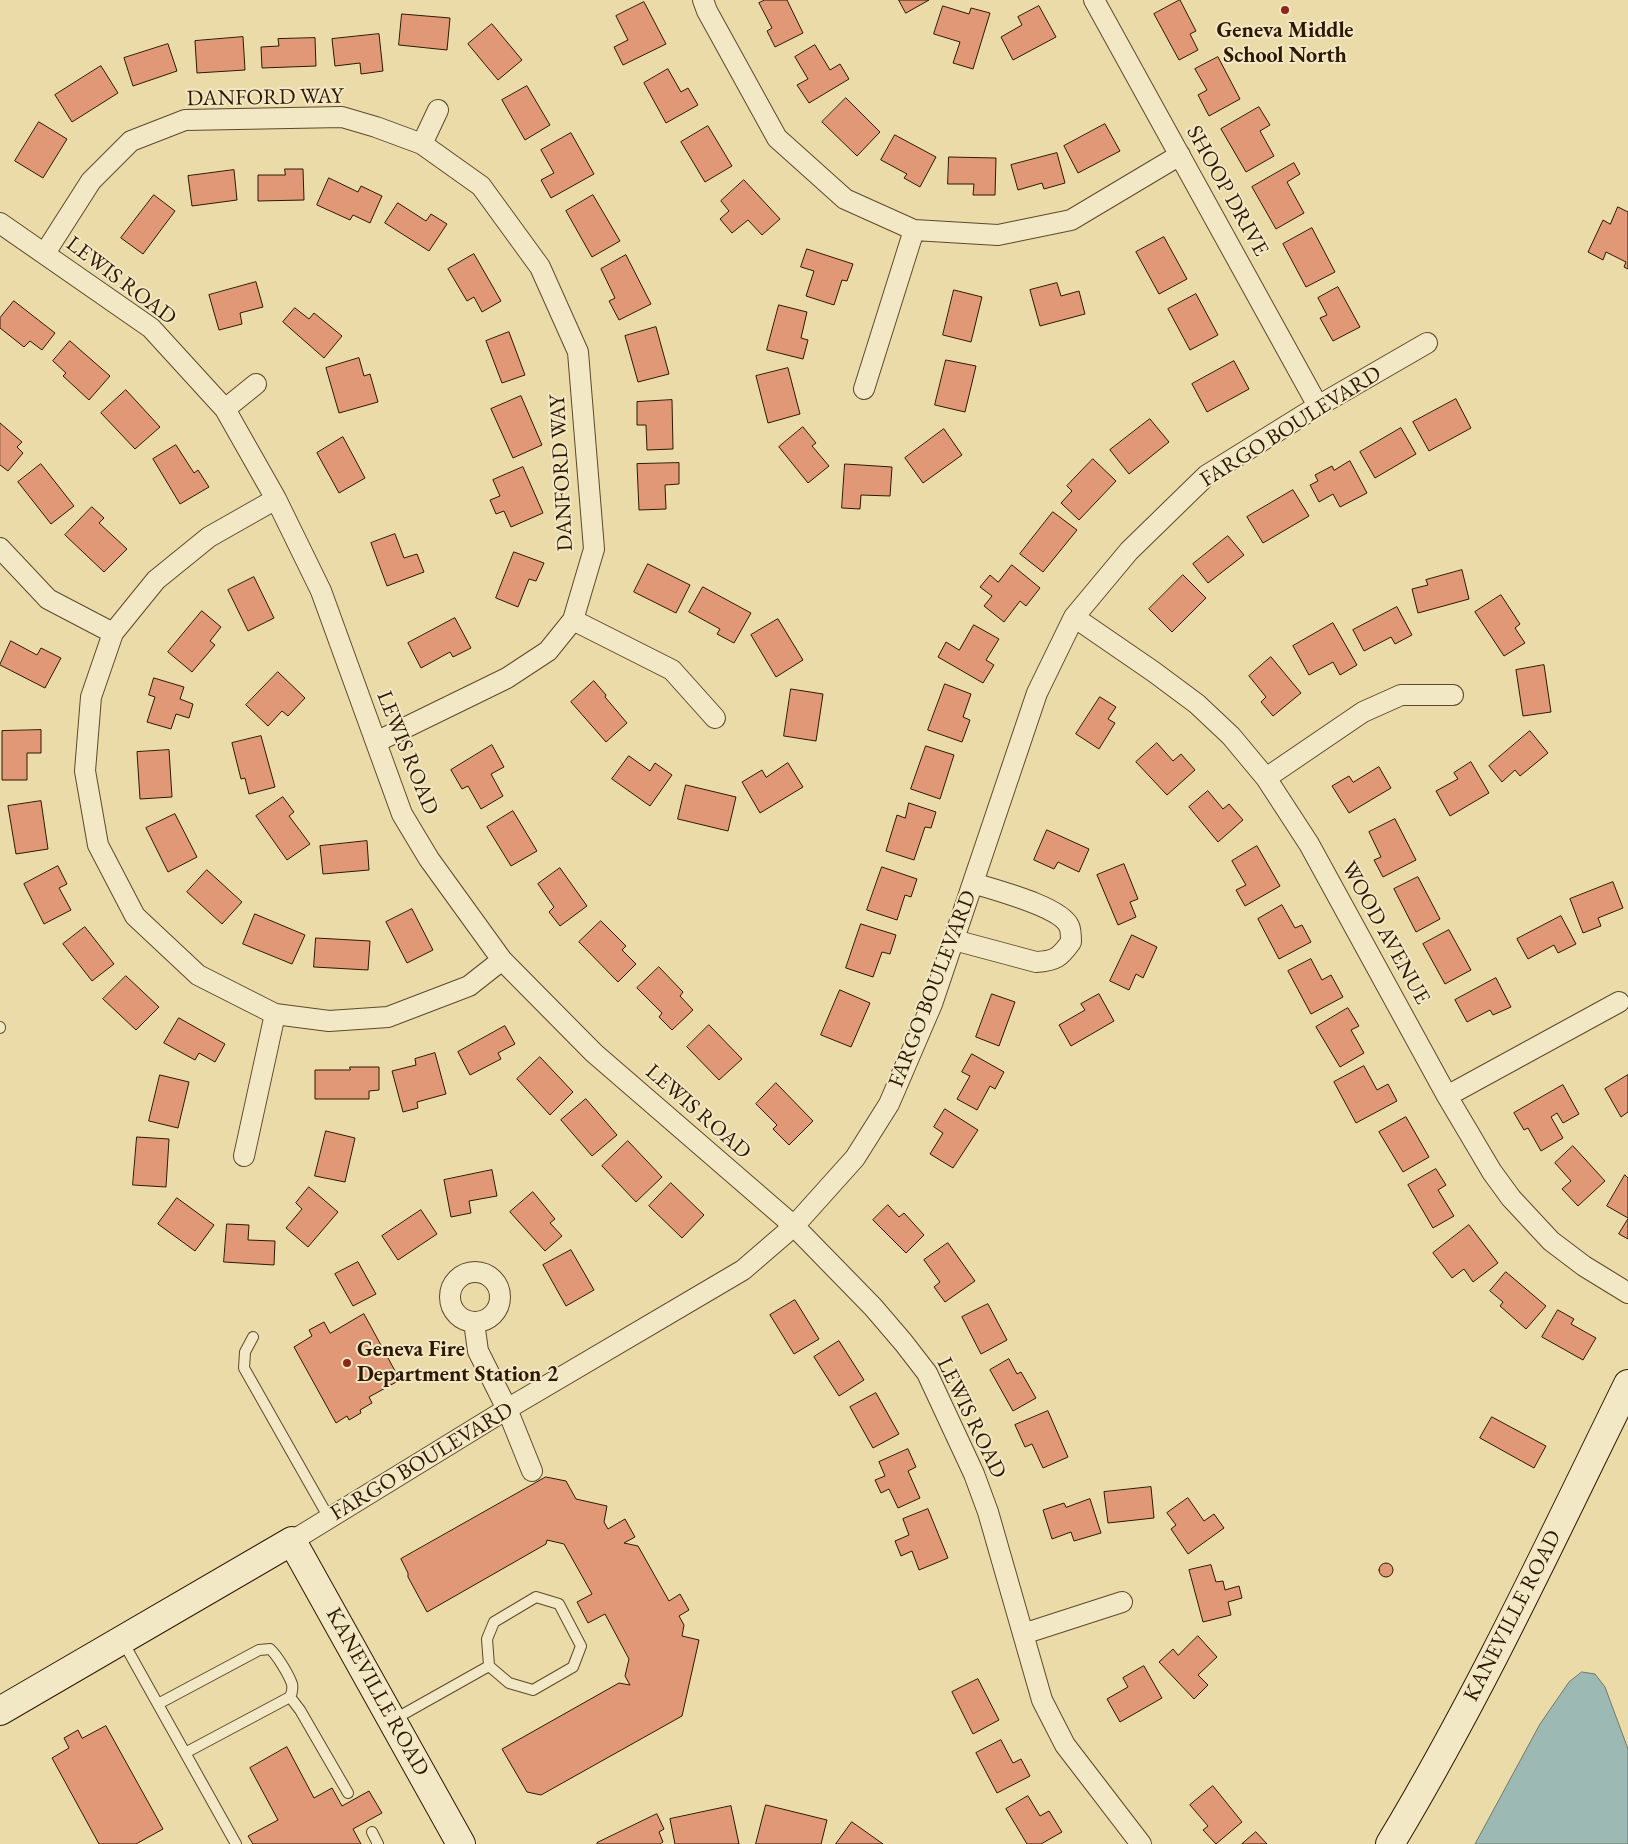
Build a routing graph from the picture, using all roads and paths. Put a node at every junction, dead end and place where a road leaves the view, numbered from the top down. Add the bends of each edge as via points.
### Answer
1 (703, 0) edge
2 (1094, 0) edge
3 (438, 110) dead end
4 (422, 144) junction
5 (1180, 155) junction
6 (0, 223) edge
7 (914, 230) junction
8 (45, 254) junction
9 (1427, 343) dead end
10 (256, 384) dead end
11 (864, 389) dead end
12 (1318, 406) junction
13 (225, 409) junction
14 (276, 499) junction
15 (0, 548) edge
16 (1074, 617) junction
17 (574, 620) junction
18 (113, 633) junction
19 (1453, 695) dead end
20 (715, 718) dead end
21 (376, 742) junction
22 (1266, 778) junction
23 (973, 883) junction
24 (954, 940) junction
25 (502, 960) junction
26 (1619, 1002) dead end
27 (275, 1014) junction
28 (1447, 1096) junction
29 (244, 1156) dead end
30 (794, 1226) junction
31 (1628, 1293) edge
32 (474, 1322) dead end
33 (253, 1337) dead end
34 (1628, 1384) edge
35 (507, 1409) junction
36 (532, 1471) dead end
37 (329, 1518) junction
38 (292, 1540) junction
39 (1122, 1602) dead end
40 (1023, 1634) junction
41 (122, 1640) junction
42 (489, 1666) junction
43 (290, 1697) junction
44 (158, 1704) junction
45 (0, 1711) edge
46 (392, 1720) junction
47 (185, 1753) junction
48 (348, 1793) dead end
49 (372, 1832) dead end
50 (236, 1844) edge
51 (378, 1844) edge
52 (461, 1844) edge
53 (1141, 1844) edge
54 (1390, 1844) edge

1 - 7 street via 706,11 777,138 845,199
2 - 5 street, SHOOP DRIVE
3 - 4 street
4 - 8 street, DANFORD WAY via 342,117 185,120 131,141 90,181
4 - 17 street, DANFORD WAY via 481,186 540,267 578,352 594,548
5 - 7 street via 1071,220 998,235
5 - 12 street, SHOOP DRIVE
6 - 8 street, LEWIS ROAD
7 - 11 street
8 - 13 street, LEWIS ROAD via 151,328
9 - 12 street, FARGO BOULEVARD
10 - 13 street
12 - 16 street, FARGO BOULEVARD via 1207,475 1129,551
13 - 14 street, LEWIS ROAD
14 - 18 street via 209,537 156,580
14 - 21 street, LEWIS ROAD via 321,591
15 - 18 street via 48,598
16 - 22 street, WOOD AVENUE via 1197,704 1231,736
16 - 23 street, FARGO BOULEVARD via 1037,692
17 - 20 street via 672,670
17 - 21 street, DANFORD WAY via 548,651 507,678
18 - 27 street via 91,697 85,771 98,845 135,916 198,975
19 - 22 street via 1401,695 1363,712
21 - 25 street, LEWIS ROAD via 402,814
22 - 28 street, WOOD AVENUE via 1309,844
23 - 24 street, FARGO BOULEVARD
23 - 24 street via 1048,907 1069,926 1071,942 1061,956 1050,962 1036,962
24 - 30 street, FARGO BOULEVARD via 932,1004 889,1104 855,1158
25 - 27 street via 469,986 388,1017 330,1021
25 - 30 street, LEWIS ROAD via 594,1053
26 - 28 street
27 - 29 street
28 - 31 street, WOOD AVENUE via 1492,1172 1532,1222 1571,1256
30 - 35 street, FARGO BOULEVARD via 743,1270
30 - 40 street, LEWIS ROAD via 873,1307 927,1373 988,1512
32 - 35 street via 478,1351
33 - 37 lane via 245,1352 244,1368
34 - 54 main road, KANEVILLE ROAD via 1533,1578 1425,1786
35 - 36 street
35 - 37 street, FARGO BOULEVARD
37 - 38 street, FARGO BOULEVARD
38 - 41 main road, FARGO BOULEVARD
38 - 46 main road, KANEVILLE ROAD
39 - 40 street
40 - 53 street, LEWIS ROAD via 1042,1700 1065,1745
41 - 44 lane
41 - 45 main road, FARGO BOULEVARD
42 - 42 lane via 509,1683 533,1690 573,1668 581,1646 559,1604 536,1597 494,1622 487,1639
42 - 46 lane
43 - 44 lane via 292,1685 270,1649 252,1653
43 - 47 lane
43 - 48 lane
44 - 47 lane
46 - 52 main road, KANEVILLE ROAD
47 - 50 lane
49 - 51 lane

